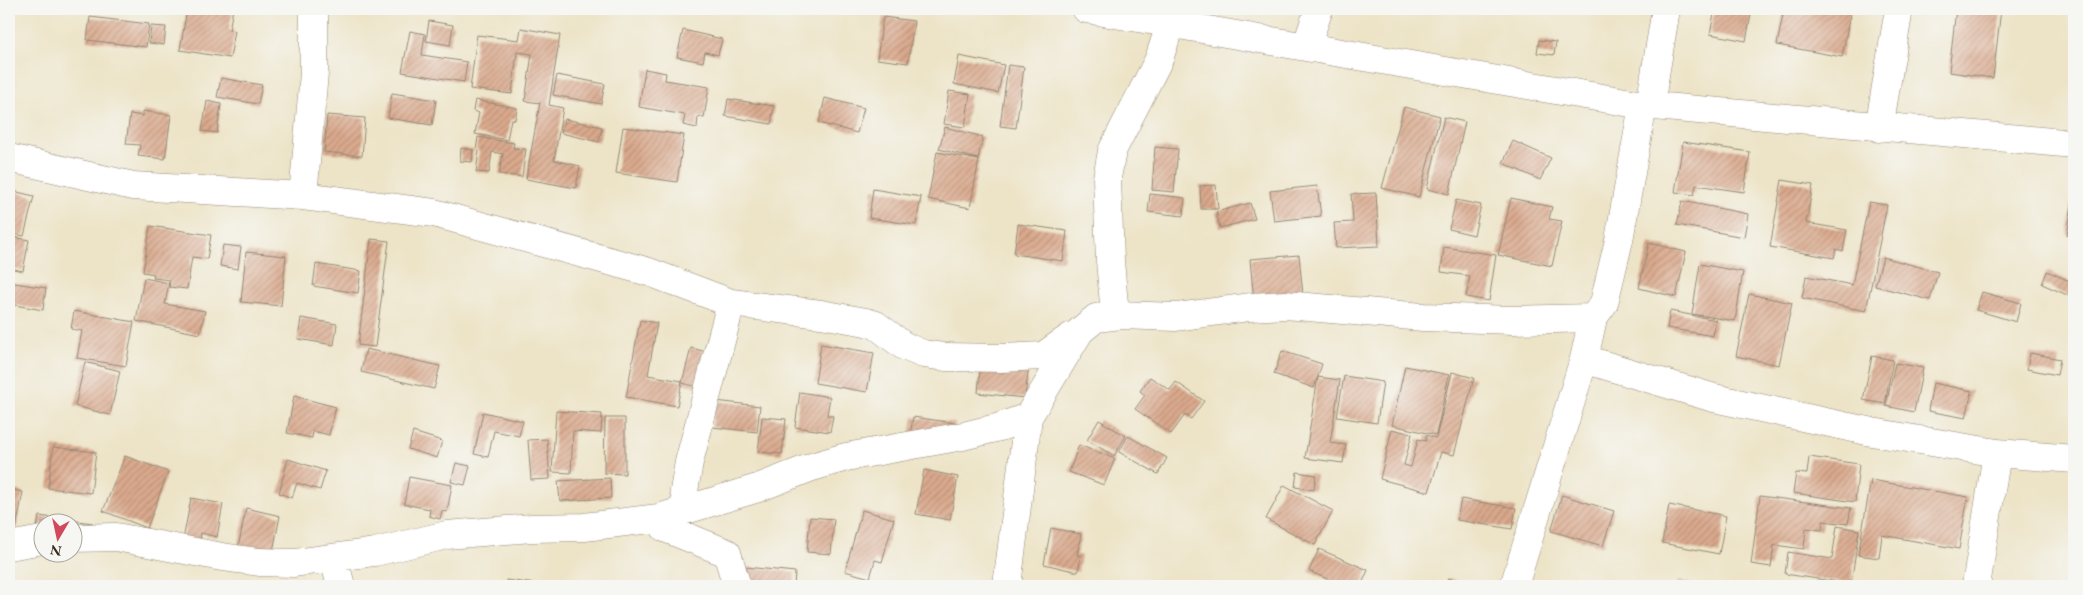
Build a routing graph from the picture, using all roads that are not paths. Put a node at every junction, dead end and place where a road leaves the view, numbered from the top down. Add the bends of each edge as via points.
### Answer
1 (314, 9) edge
2 (1086, 9) edge
3 (1318, 9) edge
4 (1666, 9) edge
5 (1899, 9) edge
6 (1171, 22) junction
7 (1306, 47) junction
8 (1646, 105) junction
9 (1879, 128) junction
10 (2074, 144) edge
11 (9, 158) edge
12 (303, 196) junction
13 (731, 303) junction
14 (1121, 315) junction
15 (1594, 318) junction
16 (1080, 331) junction
17 (1584, 359) junction
18 (1028, 417) junction
19 (1996, 453) junction
20 (2074, 459) edge
21 (689, 509) junction
22 (659, 518) junction
23 (82, 538) edge
24 (32, 542) edge
25 (9, 546) edge
26 (334, 559) junction
27 (341, 586) edge
28 (737, 586) edge
29 (1007, 586) edge
30 (1514, 586) edge
31 (1976, 586) edge

1 - 12 street via 314,73
2 - 6 street
3 - 7 street
4 - 8 street
5 - 9 street
6 - 7 street
6 - 14 street via 1158,59 1112,151 1107,178 1114,304
7 - 8 street
8 - 9 street
8 - 15 street via 1604,303
9 - 10 street
11 - 12 street via 133,186
12 - 13 street via 434,213 649,272
13 - 16 street via 866,322 876,325 904,346 945,358 1044,356
13 - 21 street via 689,462 684,491
14 - 15 street via 1176,317 1285,305 1432,317
14 - 16 street via 1096,318
15 - 17 street
16 - 18 street
17 - 19 street via 1714,398 1872,432
17 - 30 street
18 - 21 street via 963,436 846,457
18 - 29 street
19 - 20 street
19 - 31 street
21 - 22 street
22 - 26 street via 584,528 447,534
22 - 28 street via 665,528 727,553
23 - 26 street via 116,537 259,562
24 - 25 street
26 - 27 street

